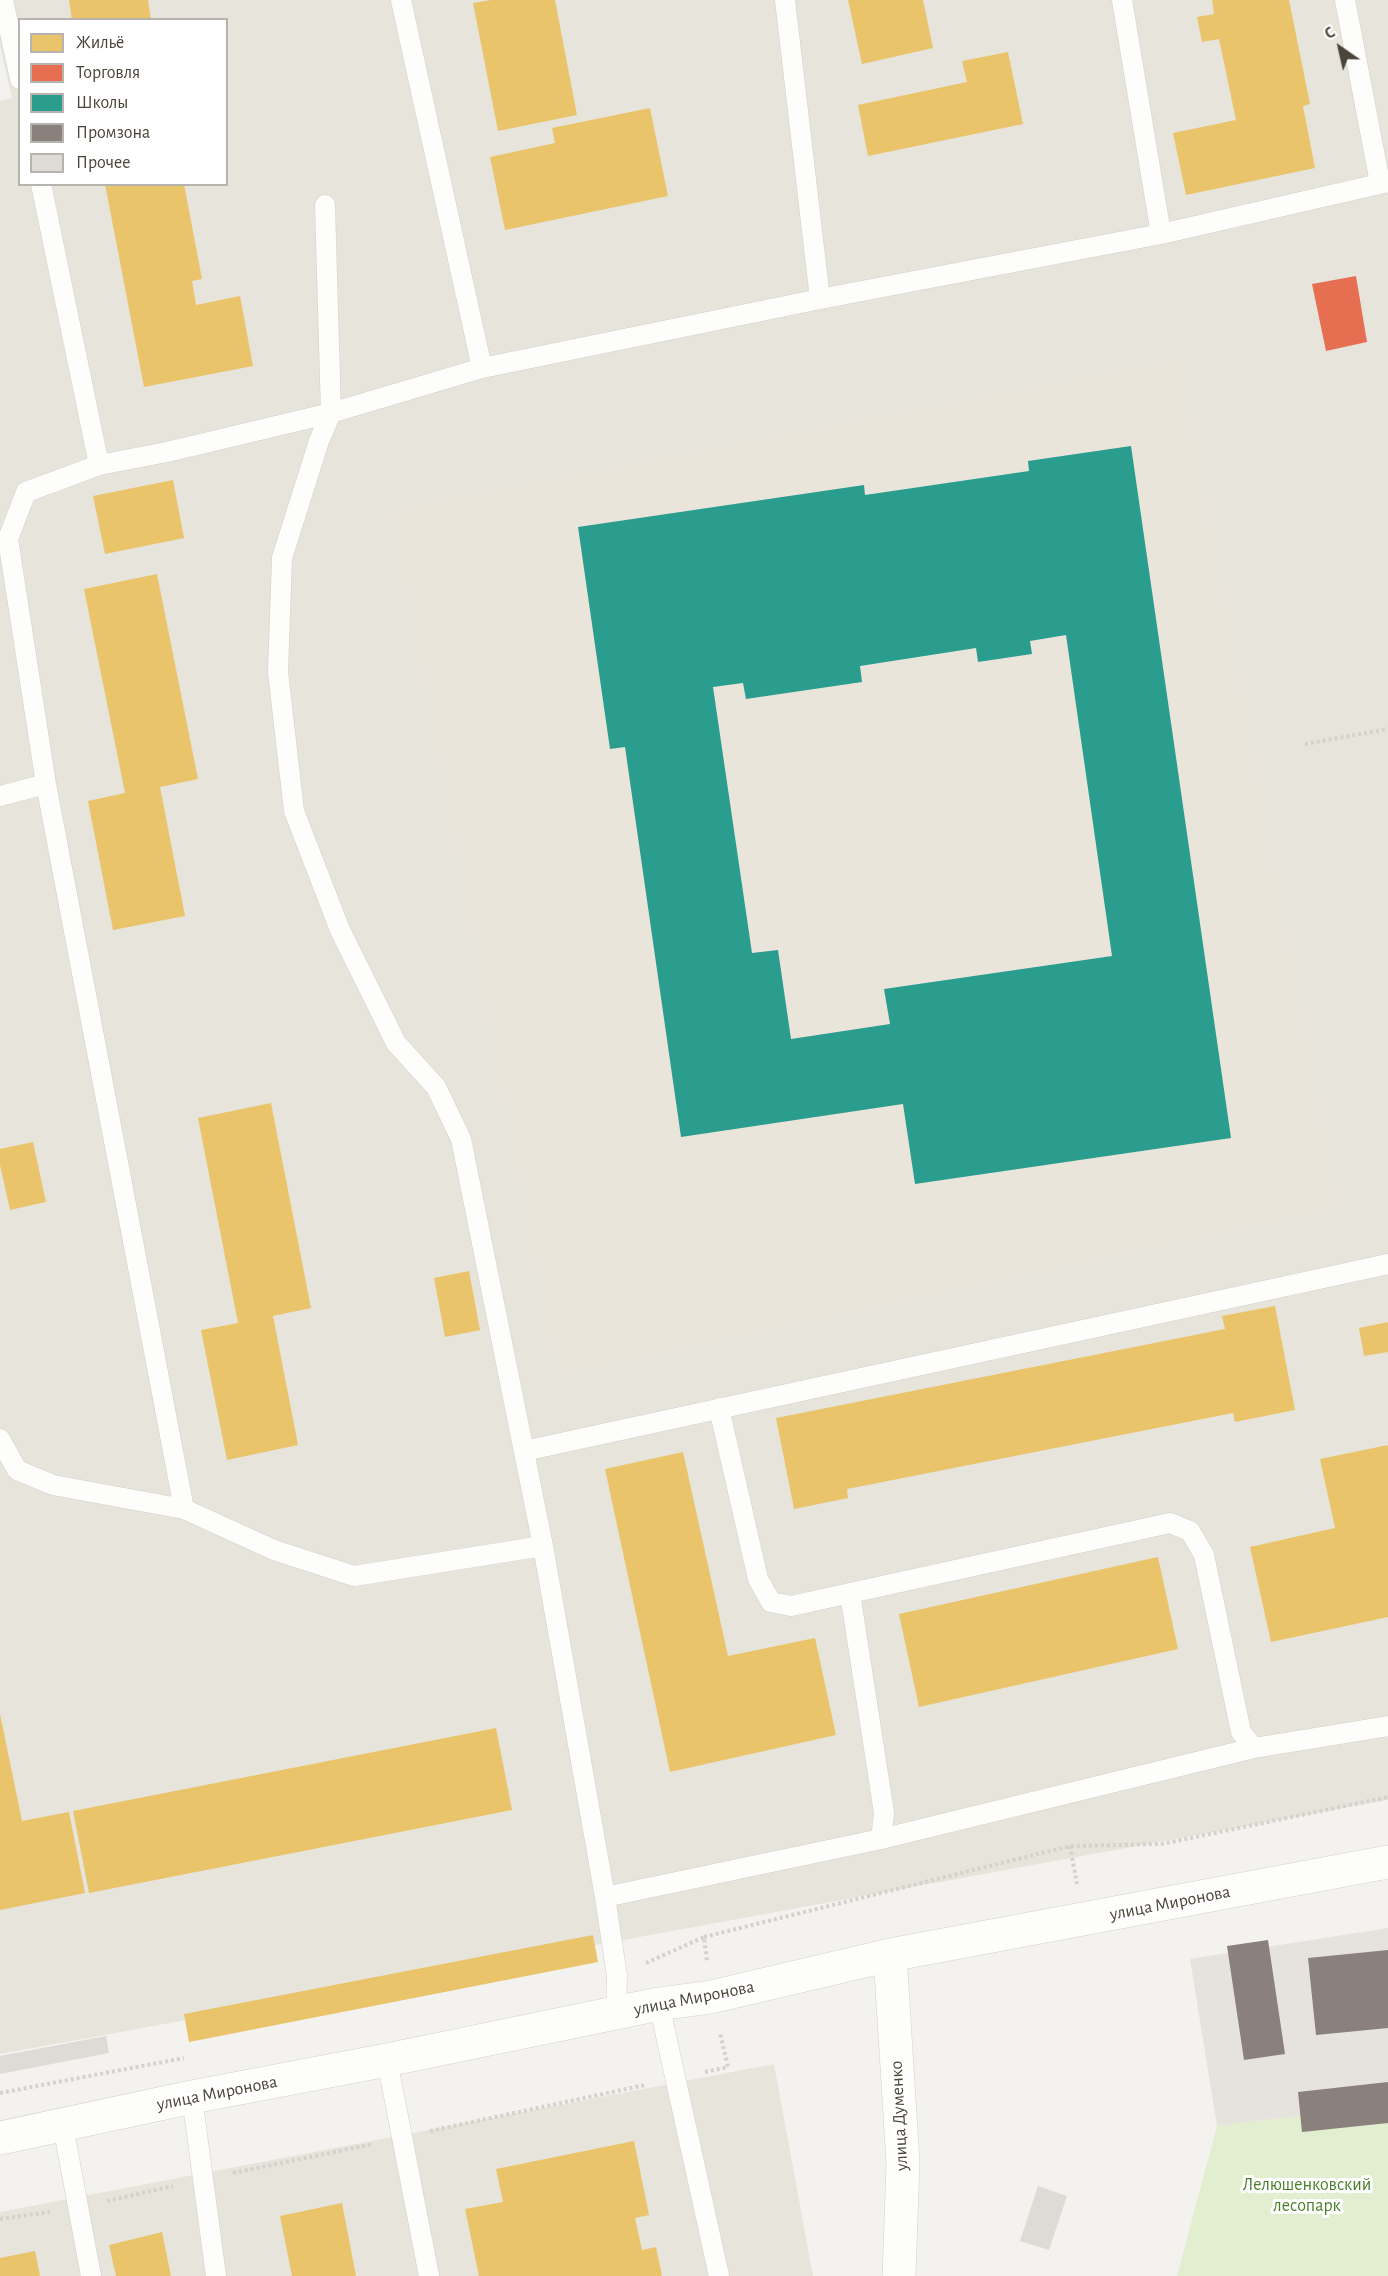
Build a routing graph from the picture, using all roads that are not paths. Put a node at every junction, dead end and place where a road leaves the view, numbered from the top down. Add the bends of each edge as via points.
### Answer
1 (3, 0) edge
2 (401, 0) edge
3 (785, 0) edge
4 (1122, 0) edge
5 (1345, 0) edge
6 (18, 70) edge
7 (1384, 183) edge
8 (41, 186) edge
9 (325, 205) dead end
10 (1161, 234) junction
11 (820, 299) junction
12 (482, 368) junction
13 (331, 413) junction
14 (99, 465) junction
15 (4, 540) edge
16 (46, 784) junction
17 (0, 796) edge
18 (1388, 1264) edge
19 (719, 1408) junction
20 (3, 1451) edge
21 (524, 1451) junction
22 (184, 1509) junction
23 (543, 1546) junction
24 (850, 1593) junction
25 (1388, 1726) edge
26 (1254, 1748) junction
27 (881, 1839) junction
28 (1388, 1862) edge
29 (605, 1897) junction
30 (890, 1955) junction
31 (659, 2004) junction
32 (616, 2013) junction
33 (387, 2060) junction
34 (192, 2097) junction
35 (63, 2126) junction
36 (0, 2138) edge
37 (91, 2276) edge
38 (216, 2276) edge
39 (429, 2276) edge
40 (718, 2276) edge
41 (899, 2276) edge

1 - 6 lane
2 - 12 lane
3 - 11 lane
4 - 10 lane
5 - 7 lane
7 - 10 lane
8 - 14 lane
9 - 13 lane
10 - 11 lane
11 - 12 lane
12 - 13 lane
13 - 14 lane
13 - 21 lane via 282,558 278,672 294,811 340,930 396,1043 436,1087 461,1139
14 - 15 lane via 26,492
15 - 16 lane
16 - 17 lane
16 - 22 lane
18 - 19 lane
19 - 21 lane
19 - 24 lane via 758,1579 771,1602 791,1606
20 - 22 lane via 17,1470 53,1485
21 - 23 lane
22 - 23 lane via 274,1550 354,1576
23 - 29 lane
24 - 26 lane via 1170,1523 1190,1531 1203,1555 1241,1732
24 - 27 lane via 884,1813
25 - 26 lane
26 - 27 lane
27 - 29 lane
28 - 30 street, улица Миронова
29 - 32 lane via 617,1976
30 - 31 street, улица Миронова via 711,1997
30 - 41 street, улица Думенко via 903,2163
31 - 32 street, улица Миронова
31 - 40 lane
32 - 33 street, улица Миронова
33 - 34 street, улица Миронова
33 - 39 lane
34 - 35 street, улица Миронова
34 - 38 lane
35 - 36 street, улица Миронова
35 - 37 lane

